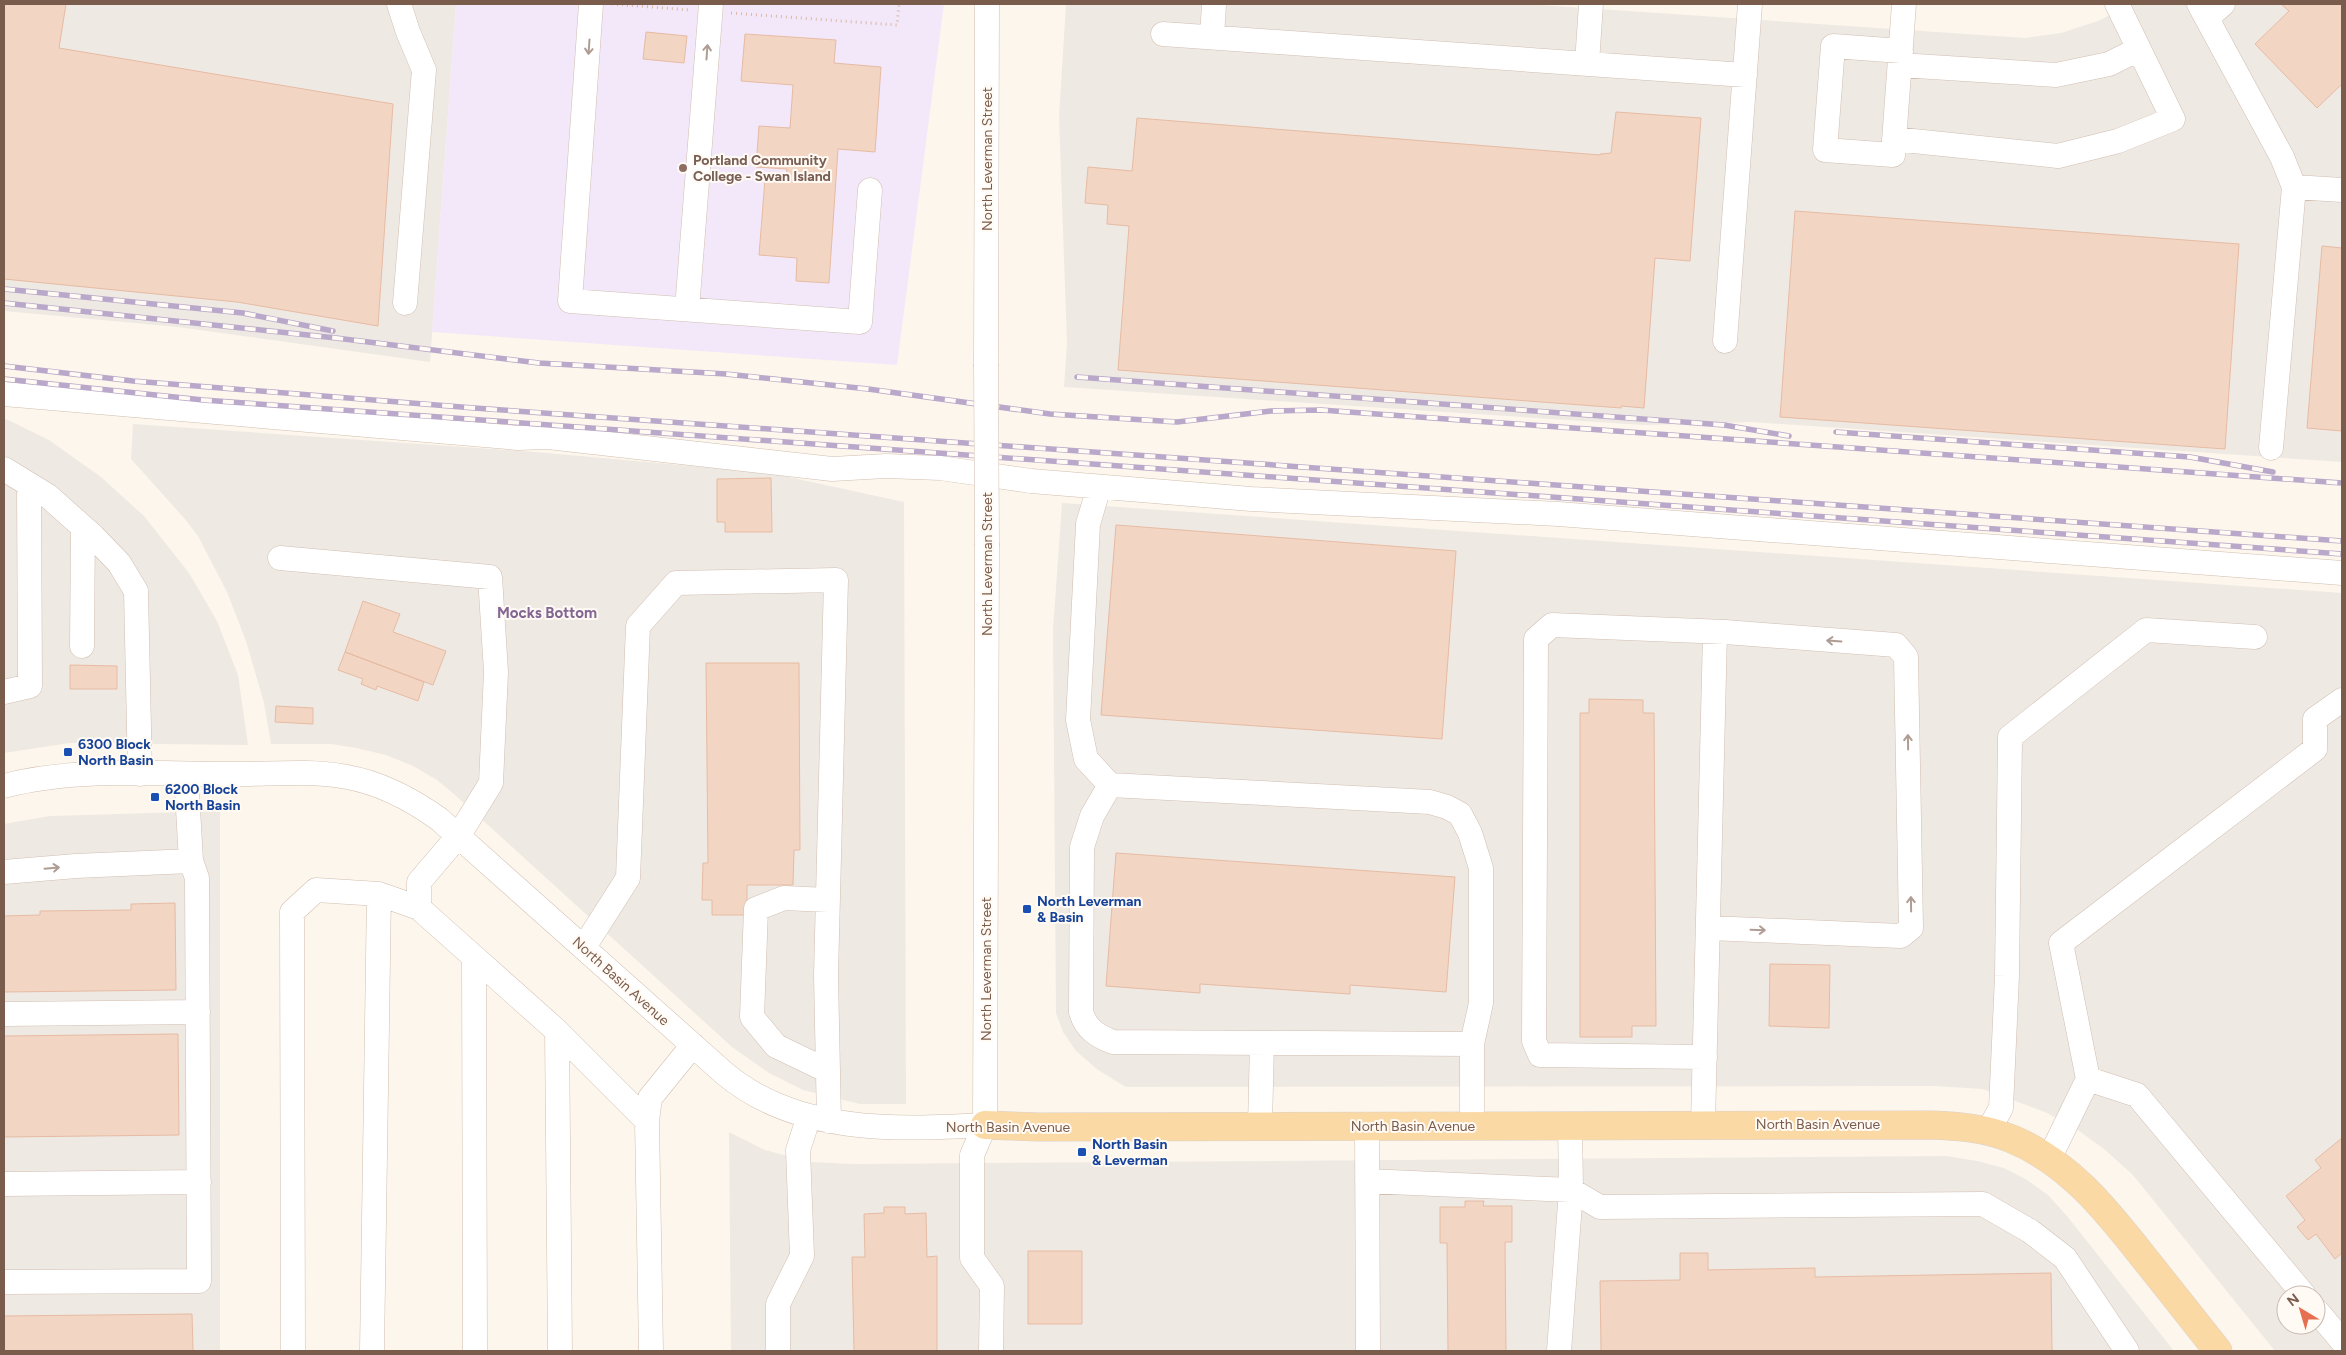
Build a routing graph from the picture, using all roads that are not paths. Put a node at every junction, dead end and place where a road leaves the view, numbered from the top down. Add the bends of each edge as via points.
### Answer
1 (399, 4) edge
2 (592, 4) edge
3 (987, 4) edge
4 (1214, 4) edge
5 (1591, 4) edge
6 (1750, 4) edge
7 (1904, 4) edge
8 (2118, 4) edge
9 (710, 8) edge
10 (2210, 8) edge
11 (1164, 34) dead end
12 (1212, 37) junction
13 (2139, 49) junction
14 (1900, 58) junction
15 (1587, 64) junction
16 (1745, 75) junction
17 (1894, 139) junction
18 (2294, 187) junction
19 (870, 190) dead end
20 (2342, 190) edge
21 (405, 303) dead end
22 (687, 309) junction
23 (1726, 341) dead end
24 (4, 394) edge
25 (2271, 448) dead end
26 (4, 470) edge
27 (29, 485) junction
28 (1099, 487) junction
29 (83, 527) junction
30 (280, 558) dead end
31 (2342, 573) edge
32 (1715, 634) junction
33 (2255, 637) dead end
34 (82, 646) dead end
35 (4, 692) edge
36 (2342, 700) edge
37 (140, 774) junction
38 (186, 774) junction
39 (1110, 785) junction
40 (4, 786) edge
41 (459, 835) junction
42 (191, 861) junction
43 (4, 872) edge
44 (379, 894) junction
45 (828, 900) junction
46 (420, 908) junction
47 (1709, 928) junction
48 (584, 947) junction
49 (474, 957) junction
50 (198, 1012) junction
51 (4, 1014) edge
52 (557, 1031) junction
53 (1262, 1043) junction
54 (1472, 1044) junction
55 (693, 1045) junction
56 (1705, 1057) junction
57 (828, 1071) junction
58 (2088, 1079) junction
59 (819, 1119) junction
60 (646, 1121) junction
61 (1703, 1124) junction
62 (985, 1125) junction
63 (1472, 1125) junction
64 (1570, 1125) junction
65 (1260, 1126) junction
66 (1367, 1126) junction
67 (1988, 1131) junction
68 (2049, 1159) junction
69 (1367, 1181) junction
70 (199, 1182) junction
71 (4, 1184) edge
72 (1571, 1190) junction
73 (4, 1282) edge
74 (2296, 1285) edge
75 (2326, 1322) edge
76 (2342, 1341) edge
77 (293, 1351) edge
78 (372, 1351) edge
79 (475, 1351) edge
80 (560, 1351) edge
81 (651, 1351) edge
82 (778, 1351) edge
83 (991, 1351) edge
84 (1368, 1351) edge
85 (1559, 1351) edge
86 (2126, 1351) edge
87 (2218, 1351) edge

1 - 21 street via 424,70
2 -> 22 street via 570,300
3 - 62 street, North Leverman Street, bridge
4 - 12 street
5 - 15 street
6 - 16 street
7 - 14 street
8 - 13 street
22 -> 9 street
10 - 18 street
11 - 12 street
12 - 15 street
13 - 14 street via 2109,64 2056,75
13 - 17 street via 2173,119 2118,141 2058,156
14 - 17 street
14 - 17 street via 1833,46 1825,150 1893,155
15 - 16 street
16 - 23 street
18 - 20 street
18 - 25 street
19 - 22 street via 860,322
24 - 28 street via 518,438 565,438 832,469 940,468
26 - 27 street
27 - 29 street via 48,496
27 - 35 street via 30,686
28 - 31 street via 1251,499 1558,514
28 - 39 street via 1088,524 1078,720 1086,760
29 - 34 street
29 - 37 street via 119,563 136,591
30 - 41 street via 490,577 496,672 491,783
32 - 47 street
47 -> 32 street via 1901,936 1911,928 1906,657 1896,645
32 - 56 street via 1552,625 1536,639 1534,1041 1540,1056
33 - 67 street via 2146,630 2010,737 2007,976 2001,1108
36 - 58 street via 2315,719 2315,749 2061,943
37 - 38 street, North Basin Avenue
37 - 40 street, North Basin Avenue via 66,775
38 - 41 street, North Basin Avenue via 346,776 404,796
38 - 42 street
39 - 53 street via 1092,816 1082,847 1081,1012 1084,1021 1098,1036 1113,1042
39 - 54 street via 1430,802 1460,814 1470,833 1480,868 1481,1003
41 - 46 street via 419,882
41 - 48 street, North Basin Avenue
43 -> 42 street
42 - 50 street via 197,878
44 - 46 street
44 - 77 street via 316,890 292,912
44 - 78 street
45 - 48 street via 836,580 676,583 638,626 628,878
45 - 57 street
45 - 57 street via 784,898 756,909 752,1016 776,1046
46 - 49 street
47 - 56 street
48 - 55 street, North Basin Avenue
49 - 52 street
49 - 79 street
50 - 51 street
50 - 70 street
52 - 60 street
52 - 80 street
53 - 54 street
53 - 65 street
54 - 63 street
55 - 59 street, North Basin Avenue via 738,1084 767,1101
55 - 60 street via 650,1098
56 - 61 street
57 - 59 street
58 - 68 street
58 - 74 street via 2137,1095
59 - 62 street, North Basin Avenue via 905,1127
59 - 82 street via 798,1150 802,1256 778,1304
60 - 81 street
61 - 64 main road, North Basin Avenue
61 - 67 main road, North Basin Avenue via 1930,1125
62 - 65 main road, North Basin Avenue
62 - 83 street via 972,1155 972,1258 992,1286
63 - 64 main road, North Basin Avenue
63 - 66 main road, North Basin Avenue
64 - 72 street
65 - 66 main road, North Basin Avenue
66 - 69 street
67 - 68 main road, North Basin Avenue via 2017,1141
68 - 87 main road, North Basin Avenue via 2074,1176 2103,1206
69 - 72 street
69 - 84 street
70 - 71 street
70 - 73 street via 199,1281
72 - 85 street
72 - 86 street via 1600,1207 1983,1204 2030,1231 2065,1258
75 - 76 street

